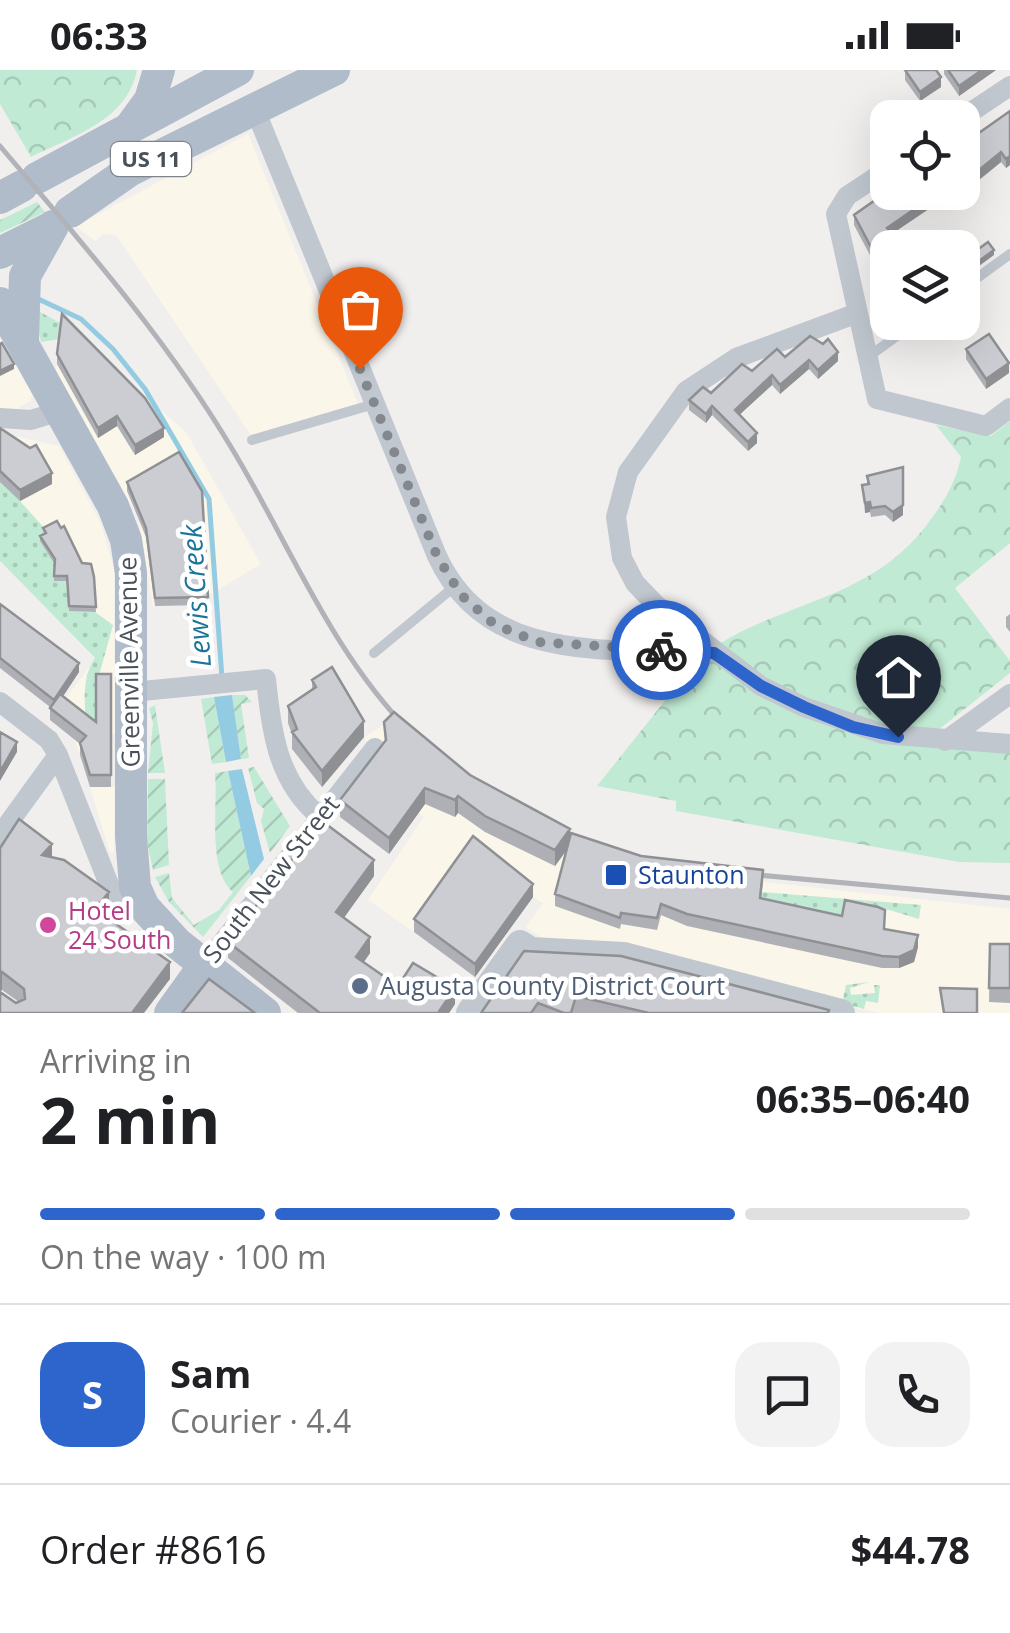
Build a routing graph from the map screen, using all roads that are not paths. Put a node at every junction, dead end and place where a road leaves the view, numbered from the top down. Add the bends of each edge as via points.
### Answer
1 (159, 70) edge
2 (334, 70) edge
3 (222, 73) edge
4 (1010, 86) edge
5 (980, 106) edge
6 (246, 111) junction
7 (116, 139) junction
8 (870, 181) edge
9 (20, 188) edge
10 (61, 219) junction
11 (0, 252) edge
12 (1010, 254) edge
13 (980, 276) edge
14 (16, 293) edge
15 (855, 314) junction
16 (892, 340) edge
17 (866, 359) junction
18 (374, 404) junction
19 (1010, 408) edge
20 (60, 412) junction
21 (0, 418) edge
22 (252, 440) dead end
23 (454, 586) junction
24 (374, 653) dead end
25 (714, 653) junction
26 (132, 692) junction
27 (1010, 694) edge
28 (0, 702) edge
29 (945, 742) junction
30 (1010, 744) edge
31 (375, 748) edge
32 (58, 755) junction
33 (318, 815) junction
34 (0, 835) edge
35 (138, 898) junction
36 (203, 967) junction
37 (170, 1013) edge
38 (265, 1013) edge
39 (470, 1013) edge
40 (841, 1013) edge

1 - 7 main road via 146,108
2 - 6 main road, US 11
3 - 6 main road
3 - 7 main road, US 11
4 - 5 street
6 - 10 main road, US 11 via 128,170
6 - 18 street
7 - 9 main road, US 11
8 - 15 street via 837,210
10 - 11 main road, US 11
10 - 14 main road
12 - 13 lane
14 - 20 main road, Greenville Avenue via 23,345
15 - 17 street
15 - 25 street via 704,376 628,472 616,516 627,570 644,594
16 - 17 lane
17 - 19 street via 881,402 986,426
18 - 22 lane
18 - 23 street
20 - 21 street via 31,420
20 - 26 main road, Greenville Avenue via 126,540
23 - 24 lane
23 - 25 street via 494,624 537,642
25 - 29 street via 761,686 832,720
26 - 33 street via 266,679 274,747
26 - 35 main road, Greenville Avenue via 131,836
27 - 29 street
28 - 32 street via 49,740
29 - 30 street
31 - 33 street, South New Street
32 - 34 street
32 - 35 street via 110,887
33 - 36 street, South New Street
35 - 36 main road
36 - 37 main road, South New Street
36 - 38 main road
39 - 40 street via 520,944 531,951 631,958

